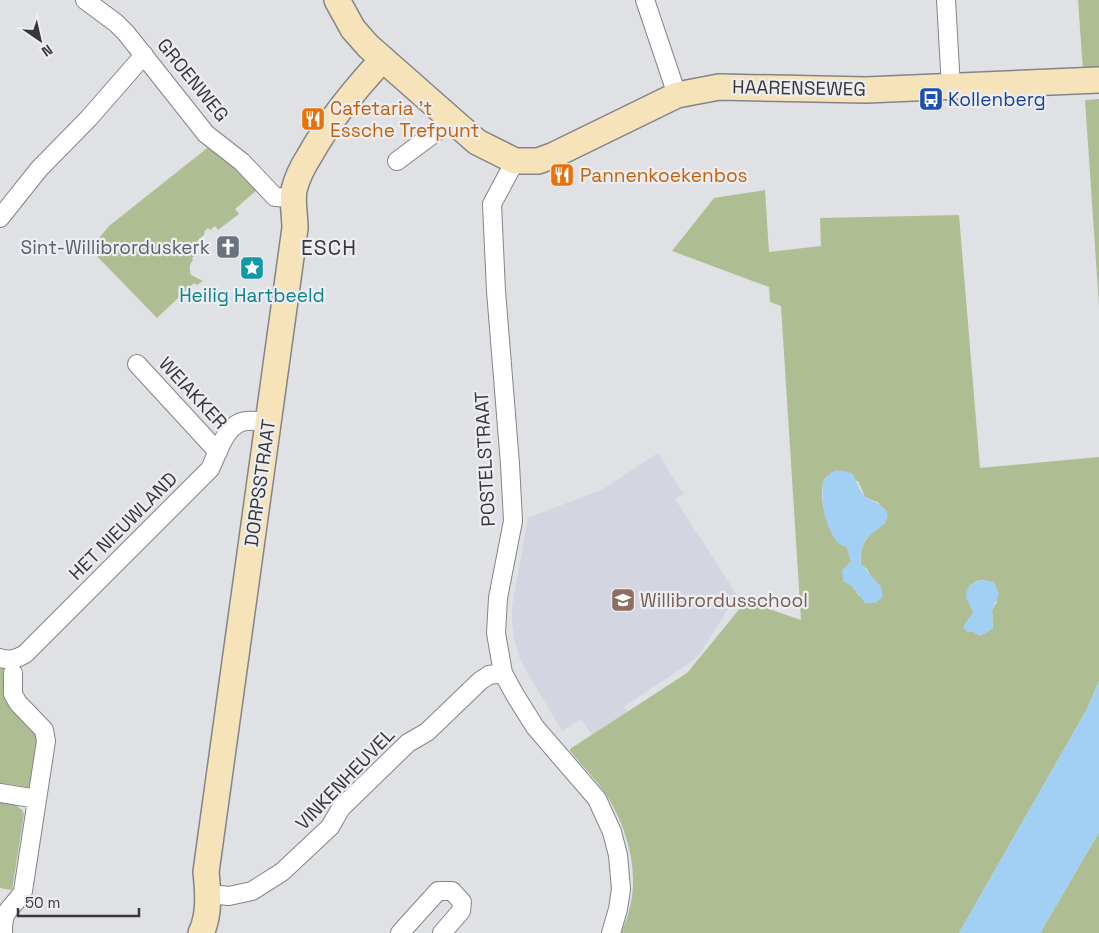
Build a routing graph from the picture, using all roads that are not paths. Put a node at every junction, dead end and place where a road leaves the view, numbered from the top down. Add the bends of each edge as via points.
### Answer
1 (85, 0) edge
2 (337, 0) edge
3 (646, 0) edge
4 (946, 0) edge
5 (144, 55) junction
6 (383, 59) junction
7 (1095, 80) edge
8 (951, 87) junction
9 (677, 95) junction
10 (452, 120) junction
11 (397, 161) dead end
12 (515, 161) junction
13 (293, 198) junction
14 (0, 218) edge
15 (137, 364) dead end
16 (268, 422) junction
17 (218, 452) junction
18 (0, 658) edge
19 (13, 673) dead end
20 (504, 673) junction
21 (0, 793) edge
22 (37, 799) junction
23 (209, 894) junction
24 (3, 933) edge
25 (202, 933) edge
26 (400, 933) edge
27 (442, 933) edge
28 (611, 933) edge

1 - 5 street, GROENWEG via 116,23
2 - 6 street via 360,38
3 - 9 street
4 - 8 street
5 - 13 street, GROENWEG via 206,134 242,162 275,197
5 - 14 street via 89,118 39,168
6 - 10 street
6 - 13 street, DORPSSTRAAT via 344,102 318,141 299,175
7 - 8 street, HAARENSEWEG
8 - 9 street, HAARENSEWEG via 866,90 718,87
9 - 12 street, HAARENSEWEG via 552,156 538,161
10 - 11 street
10 - 12 street via 478,142
12 - 20 street, POSTELSTRAAT via 492,204 513,520 498,598 496,633
13 - 16 street, DORPSSTRAAT via 295,228
15 - 17 street, WEIAKKER
16 - 17 street, HET NIEUWLAND via 246,420 236,425
16 - 23 street, DORPSSTRAAT via 206,872
17 - 18 street, HET NIEUWLAND via 210,469 25,654 9,660
19 - 22 street via 13,694 44,730 46,741
20 - 23 street, VINKENHEUVEL via 489,675 480,681 427,732 408,743 341,808 330,827 282,872 252,891 229,896
20 - 28 street, POSTELSTRAAT via 535,726 597,799 612,832 618,855 620,889
21 - 22 street
22 - 24 street via 23,892 5,916
23 - 25 street, DORPSSTRAAT
26 - 27 street via 438,891 452,891 462,902 462,911

